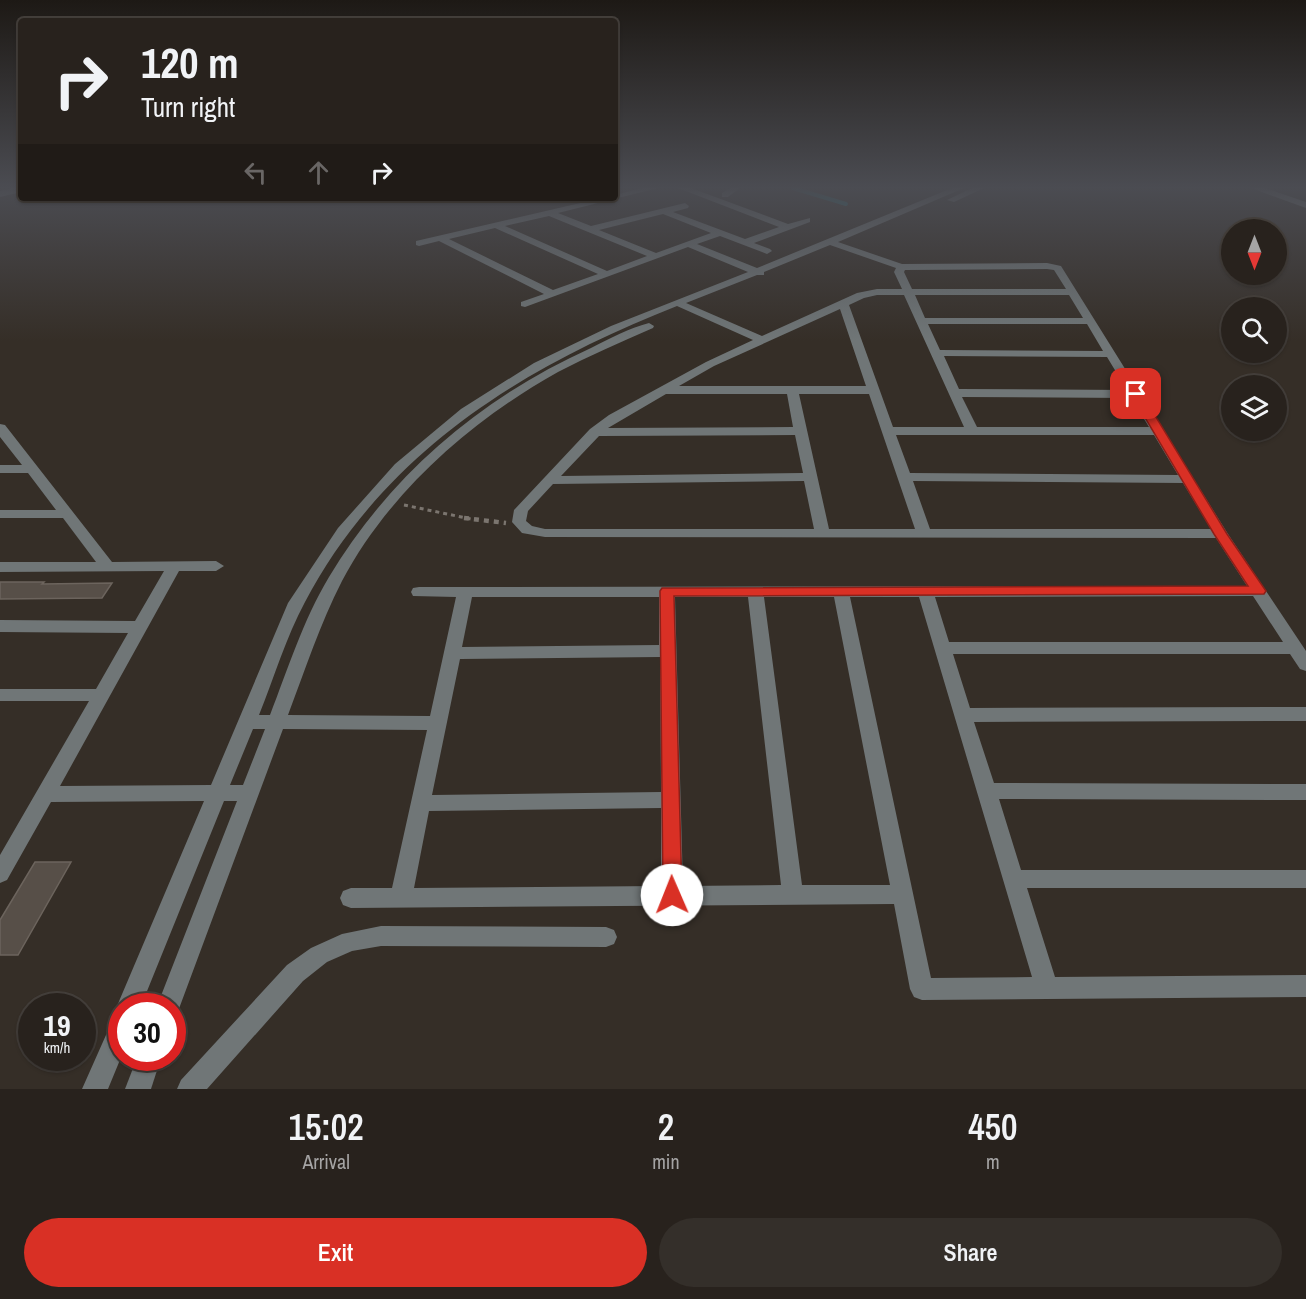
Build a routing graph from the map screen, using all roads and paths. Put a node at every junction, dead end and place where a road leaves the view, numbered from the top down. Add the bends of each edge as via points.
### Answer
1 (437, 239) edge
2 (442, 239) edge
3 (527, 239) edge
4 (615, 239) edge
5 (703, 239) edge
6 (734, 239) edge
7 (755, 239) edge
8 (843, 239) edge
9 (844, 239) edge
10 (419, 243) dead end
11 (744, 243) junction
12 (833, 243) junction
13 (688, 244) junction
14 (767, 251) dead end
15 (656, 256) junction
16 (901, 267) junction
17 (606, 274) junction
18 (763, 274) junction
19 (908, 292) junction
20 (1074, 292) junction
21 (553, 294) junction
22 (843, 303) junction
23 (525, 304) dead end
24 (684, 305) junction
25 (921, 321) junction
26 (1092, 321) junction
27 (761, 340) junction
28 (936, 353) junction
29 (1112, 354) junction
30 (661, 390) junction
31 (792, 390) junction
32 (873, 390) junction
33 (955, 393) junction
34 (1136, 394) junction
35 (484, 398) junction
36 (500, 403) junction
37 (0, 428) edge
38 (801, 431) junction
39 (888, 431) junction
40 (972, 431) junction
41 (1158, 431) junction
42 (595, 432) junction
43 (0, 469) edge
44 (32, 469) junction
45 (810, 477) junction
46 (904, 477) junction
47 (1186, 479) junction
48 (550, 480) junction
49 (369, 498) junction
50 (390, 502) junction
51 (0, 514) edge
52 (67, 514) junction
53 (519, 522) junction
54 (822, 533) junction
55 (924, 533) junction
56 (1221, 534) junction
57 (0, 567) edge
58 (108, 567) junction
59 (174, 567) junction
60 (216, 567) dead end
61 (667, 591) junction
62 (755, 591) junction
63 (841, 591) junction
64 (925, 591) junction
65 (1258, 591) junction
66 (419, 592) dead end
67 (465, 592) junction
68 (0, 626) edge
69 (140, 627) junction
70 (942, 648) junction
71 (1295, 648) junction
72 (668, 651) junction
73 (452, 653) junction
74 (1306, 665) edge
75 (0, 695) edge
76 (102, 695) junction
77 (1306, 714) edge
78 (963, 715) junction
79 (245, 722) junction
80 (276, 722) junction
81 (438, 723) junction
82 (986, 791) junction
83 (1306, 792) edge
84 (216, 793) junction
85 (249, 793) junction
86 (45, 794) junction
87 (671, 800) junction
88 (421, 803) junction
89 (0, 874) edge
90 (1013, 879) junction
91 (1306, 879) edge
92 (903, 894) junction
93 (672, 895) junction
94 (793, 895) junction
95 (401, 897) junction
96 (351, 898) dead end
97 (606, 937) dead end
98 (1306, 986) edge
99 (1047, 988) junction
100 (134, 993) edge
101 (174, 993) edge
102 (108, 1058) edge
103 (144, 1071) edge
104 (95, 1089) edge
105 (138, 1089) edge
106 (190, 1089) edge

1 - 10 street
2 - 21 street
3 - 17 street
4 - 15 street
5 - 13 street
6 - 11 street
7 - 11 street
8 - 12 street
9 - 12 street
11 - 14 street
12 - 16 street
12 - 18 street
13 - 15 street
13 - 18 street
15 - 17 street
16 - 19 street via 899,272
16 - 20 street via 1053,266 1061,270
17 - 21 street
18 - 24 street
19 - 20 street
19 - 22 street via 868,293
19 - 25 street
20 - 26 street
21 - 23 street
22 - 27 street
22 - 32 street
24 - 27 street
24 - 35 street via 558,355
24 - 36 street via 572,361
25 - 26 street
25 - 28 street
26 - 29 street
27 - 30 street
28 - 29 street
28 - 33 street
29 - 34 street
30 - 31 street
30 - 42 street
31 - 32 street
31 - 38 street
32 - 39 street
33 - 34 street
33 - 40 street
34 - 41 street
35 - 36 street
35 - 49 street via 425,442
36 - 50 street via 443,447
37 - 44 street
38 - 42 street
38 - 45 street
39 - 40 street
39 - 46 street
40 - 41 street
41 - 47 street
42 - 48 street
43 - 44 street
44 - 52 street
45 - 48 street
45 - 54 street
46 - 47 street
46 - 55 street
47 - 56 street
48 - 53 street via 521,510
49 - 50 street
49 - 79 street via 331,546 296,603
50 - 53 path via 479,521
50 - 80 street via 354,549 322,604
51 - 52 street
52 - 58 street
53 - 54 street via 527,530 545,533
54 - 55 street
55 - 56 street
56 - 65 street
57 - 58 street
58 - 59 street
59 - 60 street
59 - 69 street
61 - 62 street
61 - 67 street
61 - 72 street
62 - 63 street
62 - 94 street
63 - 64 street
63 - 92 street
64 - 65 street
64 - 70 street
65 - 71 street
66 - 67 street
67 - 73 street
68 - 69 street
69 - 76 street
70 - 71 street
70 - 78 street
71 - 74 street
72 - 73 street
72 - 87 street
73 - 81 street
75 - 76 street
76 - 86 street
77 - 78 street
78 - 82 street
79 - 80 street
79 - 84 street
80 - 81 street
80 - 85 street
81 - 88 street
82 - 83 street
82 - 90 street
84 - 85 street
84 - 86 street
84 - 100 street
85 - 101 street
86 - 89 street
87 - 88 street
87 - 93 street
88 - 95 street
90 - 91 street
90 - 99 street
92 - 94 street
92 - 99 street via 922,988
93 - 94 street
93 - 95 street
95 - 96 street
97 - 106 street via 381,936 350,941 319,955 295,973
98 - 99 street
102 - 104 street
103 - 105 street

